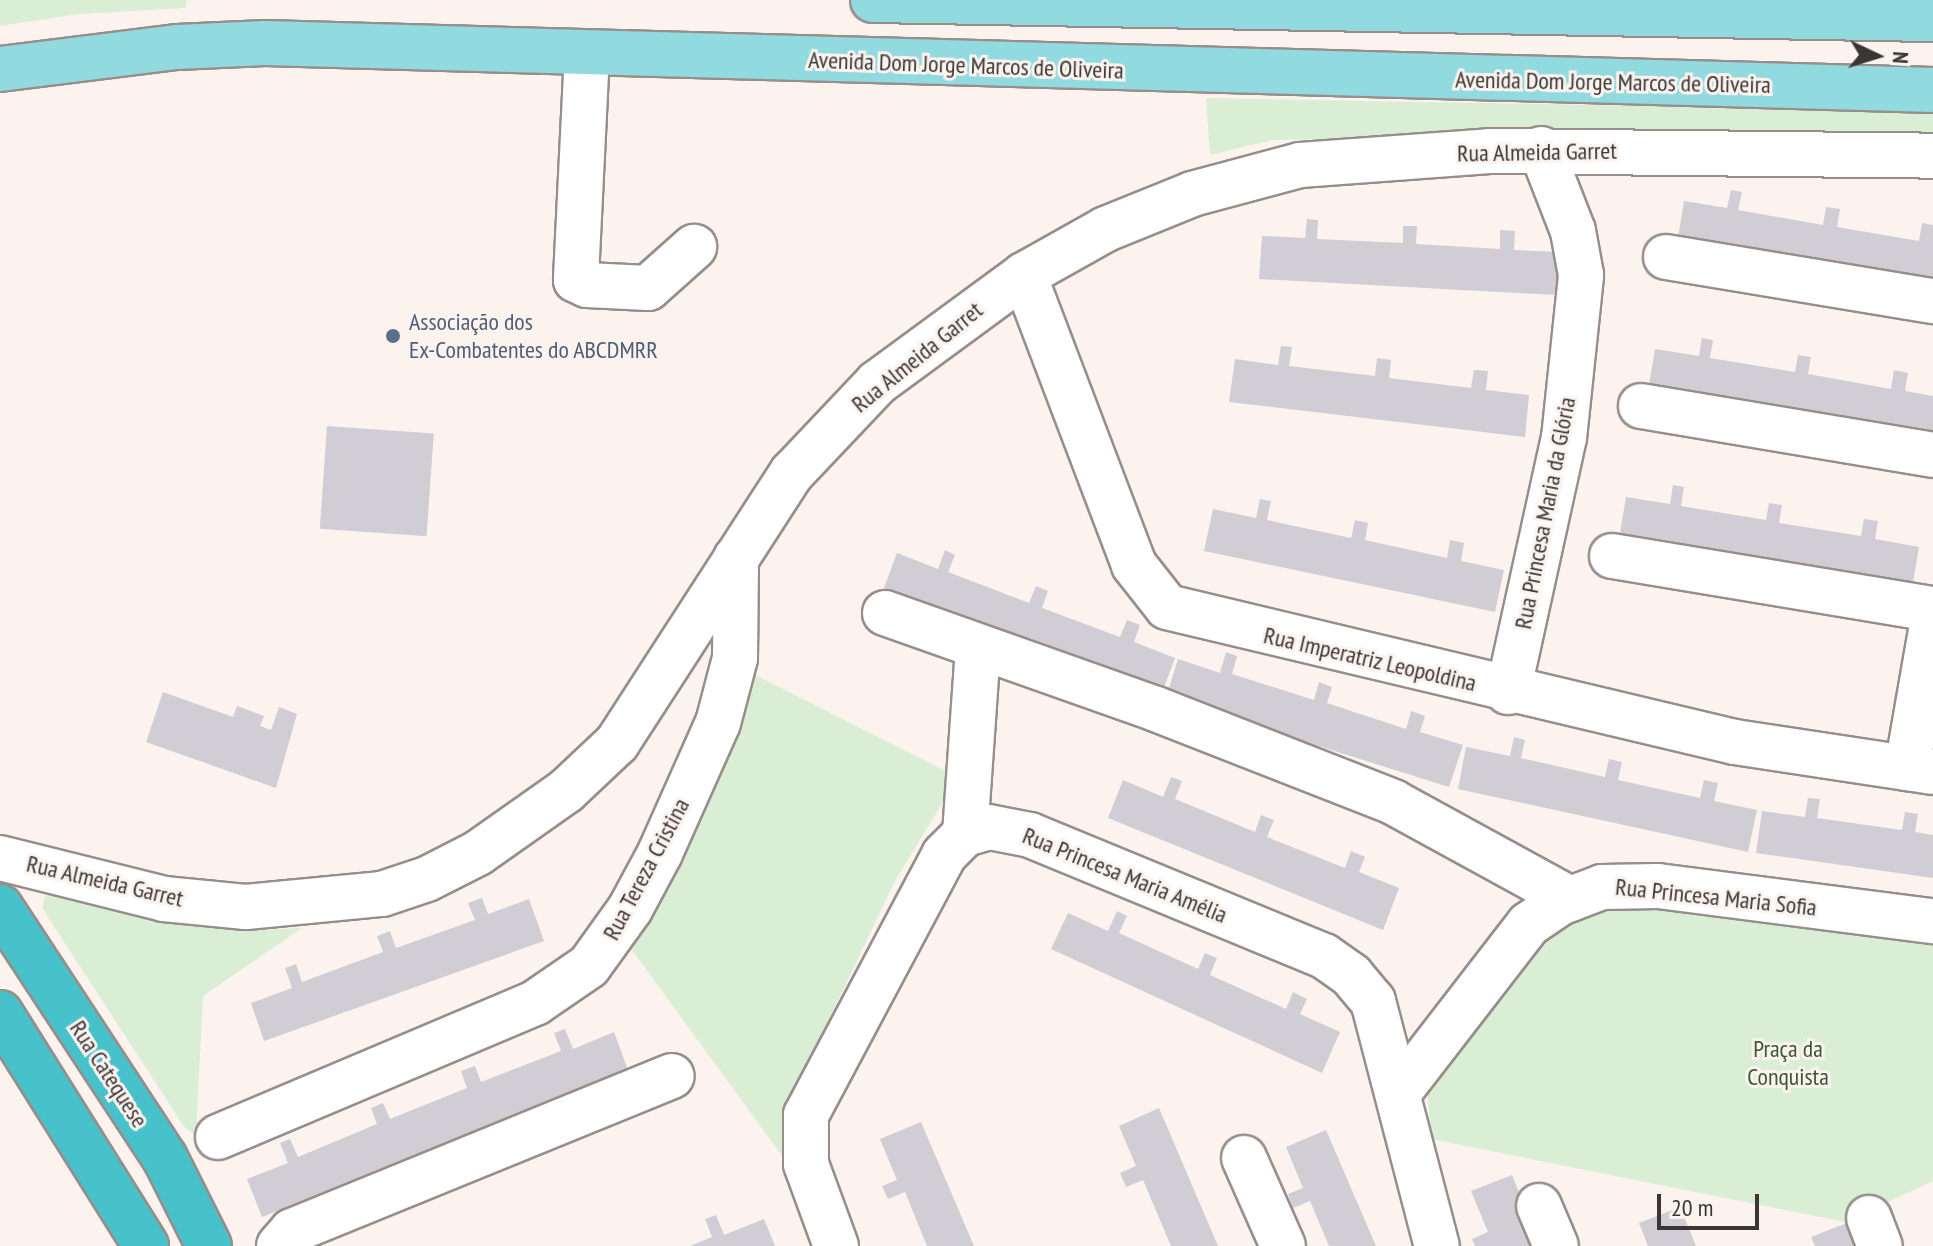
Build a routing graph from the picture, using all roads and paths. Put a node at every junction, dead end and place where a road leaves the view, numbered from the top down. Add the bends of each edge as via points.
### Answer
1 (873, 0) edge
2 (1220, 4) edge
3 (1786, 8) edge
4 (1933, 19) edge
5 (587, 53) junction
6 (0, 69) edge
7 (1933, 90) edge
8 (1541, 149) junction
9 (1933, 156) edge
10 (694, 247) dead end
11 (1666, 257) dead end
12 (1024, 275) junction
13 (1933, 301) edge
14 (1641, 406) dead end
15 (1933, 455) edge
16 (1612, 556) dead end
17 (736, 558) junction
18 (1933, 609) edge
19 (885, 613) dead end
20 (1933, 619) edge
21 (978, 648) junction
22 (1508, 692) junction
23 (1920, 770) edge
24 (965, 834) junction
25 (0, 858) edge
26 (1570, 899) junction
27 (0, 907) edge
28 (1933, 921) edge
29 (0, 1013) edge
30 (672, 1076) dead end
31 (1399, 1092) junction
32 (218, 1137) dead end
33 (1244, 1158) dead end
34 (1539, 1206) dead end
35 (146, 1246) edge
36 (209, 1246) edge
37 (279, 1246) edge
38 (836, 1246) edge
39 (1283, 1246) edge
40 (1437, 1246) edge
41 (1556, 1246) edge

1 - 2 main road
2 - 3 main road
3 - 4 main road
5 - 6 main road, Avenida Dom Jorge Marcos de Oliveira via 265,43 177,47
5 - 7 main road, Avenida Dom Jorge Marcos de Oliveira
5 - 10 street via 576,280 648,288
8 - 9 street, Rua Almeida Garret
8 - 12 street, Rua Almeida Garret via 1352,158 1245,177 1149,210
8 - 22 street, Rua Princesa Maria da Glória via 1573,231 1581,275 1564,438
11 - 13 street
12 - 17 street, Rua Almeida Garret via 877,383 792,473
12 - 22 street, Rua Imperatriz Leopoldina via 1134,565 1153,595 1181,614
14 - 15 street
16 - 18 street
17 - 25 street, Rua Almeida Garret via 650,697 594,767 531,819 427,879 342,901 246,907 164,899
17 - 32 street, Rua Tereza Cristina via 735,658 718,723 653,867 589,966 535,1003
19 - 21 street
20 - 23 street
21 - 24 street
21 - 26 street via 1156,709 1393,802
22 - 23 street, Rua Imperatriz Leopoldina via 1735,742
24 - 31 street, Rua Princesa Maria Amélia via 989,827 1030,835 1324,956 1351,975 1373,1001
24 - 38 street via 944,855 806,1115 806,1164
26 - 28 street, Rua Princesa Maria Sofia via 1624,884
26 - 31 street, Rua Princesa Maria Sofia via 1529,924
27 - 36 highway, Rua Catequese via 165,1158
29 - 35 highway
30 - 37 street via 292,1231
31 - 40 street, Rua Princesa Maria Amélia via 1407,1147
33 - 39 street
34 - 41 street

